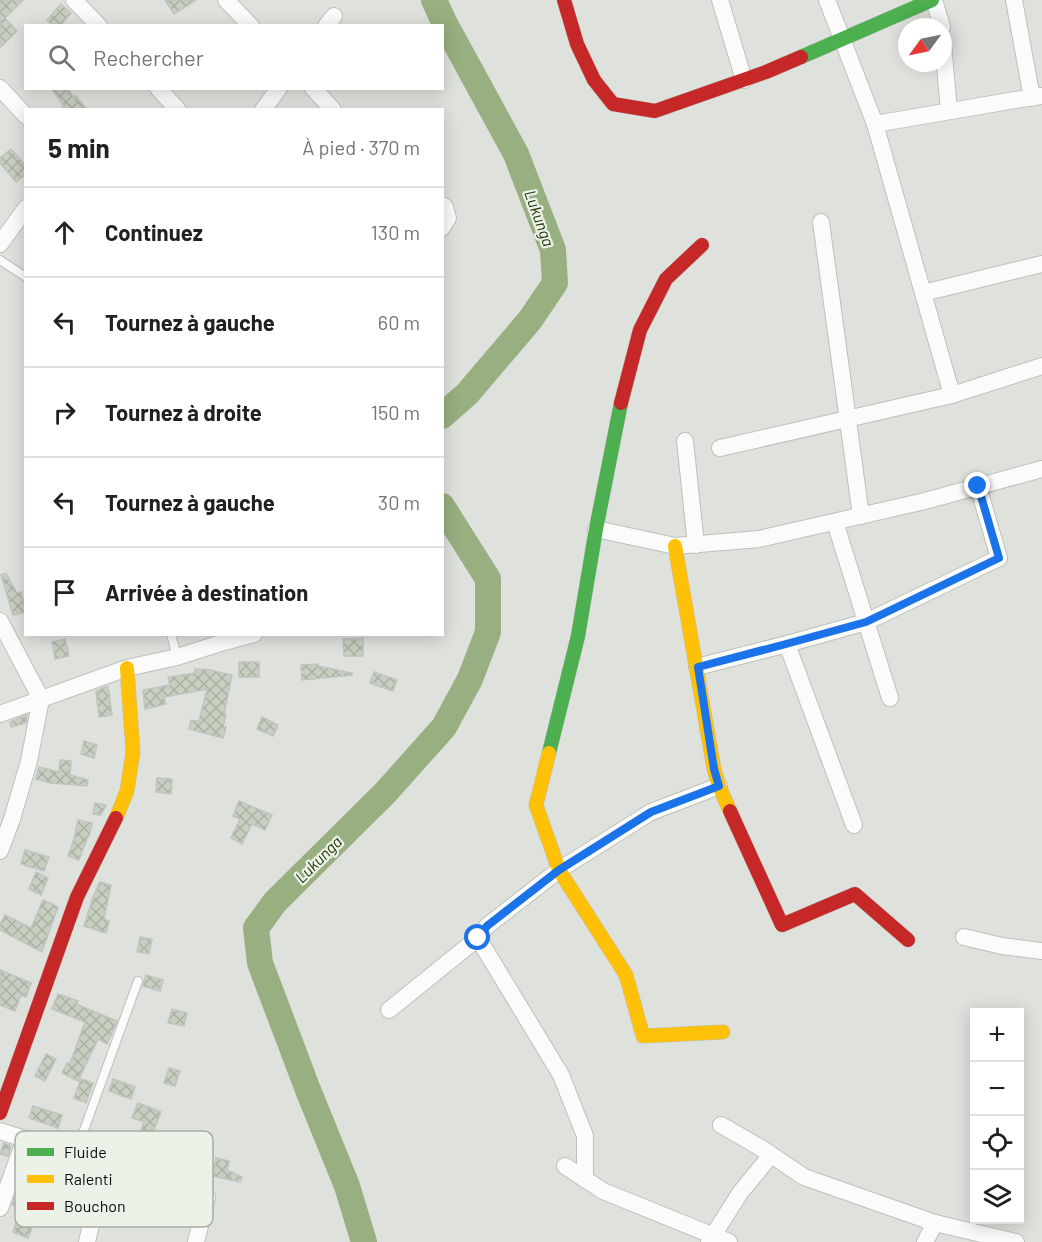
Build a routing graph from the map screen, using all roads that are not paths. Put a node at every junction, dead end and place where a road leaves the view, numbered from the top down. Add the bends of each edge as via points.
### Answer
1 (74, 0) edge
2 (226, 0) edge
3 (564, 0) edge
4 (720, 0) edge
5 (827, 0) edge
6 (933, 0) edge
7 (1014, 0) edge
8 (939, 18) edge
9 (97, 24) edge
10 (249, 24) edge
11 (842, 40) junction
12 (946, 72) edge
13 (744, 80) junction
14 (0, 88) edge
15 (160, 90) edge
16 (278, 90) edge
17 (315, 90) edge
18 (1037, 97) edge
19 (176, 108) edge
20 (264, 108) edge
21 (331, 108) edge
22 (949, 111) junction
23 (24, 114) edge
24 (875, 123) junction
25 (444, 206) edge
26 (24, 211) edge
27 (821, 222) dead end
28 (444, 225) edge
29 (0, 243) edge
30 (702, 245) dead end
31 (0, 260) edge
32 (1042, 264) edge
33 (24, 276) edge
34 (922, 293) junction
35 (1042, 366) edge
36 (952, 395) junction
37 (849, 418) junction
38 (685, 441) dead end
39 (720, 448) dead end
40 (1042, 469) edge
41 (978, 486) junction
42 (861, 516) junction
43 (835, 522) junction
44 (596, 529) junction
45 (696, 544) junction
46 (675, 546) junction
47 (0, 621) edge
48 (866, 622) junction
49 (172, 636) edge
50 (246, 636) edge
51 (786, 644) junction
52 (177, 657) junction
53 (698, 667) junction
54 (127, 668) junction
55 (890, 698) dead end
56 (41, 699) junction
57 (0, 714) edge
58 (719, 786) junction
59 (854, 825) dead end
60 (0, 851) edge
61 (559, 870) junction
62 (964, 937) dead end
63 (478, 938) junction
64 (908, 940) dead end
65 (1042, 951) edge
66 (138, 981) dead end
67 (389, 1010) dead end
68 (723, 1032) dead end
69 (0, 1113) edge
70 (722, 1125) dead end
71 (0, 1131) edge
72 (84, 1131) edge
73 (15, 1136) edge
74 (771, 1155) junction
75 (565, 1166) dead end
76 (15, 1167) edge
77 (585, 1179) junction
78 (0, 1208) edge
79 (935, 1223) junction
80 (90, 1227) edge
81 (200, 1227) edge
82 (711, 1239) edge
83 (87, 1242) edge
84 (196, 1242) edge
85 (729, 1242) edge
86 (925, 1242) edge
87 (1016, 1242) edge

1 - 9 street
2 - 10 street
3 - 13 street via 577,44 594,80 613,104 655,111
4 - 13 street
5 - 11 street
6 - 8 street
6 - 11 street
7 - 18 street
11 - 13 street
11 - 24 street
12 - 22 street
14 - 23 street
15 - 19 street
16 - 20 street
17 - 21 street
18 - 22 street
22 - 24 street
24 - 34 street
25 - 28 street via 448,218
26 - 29 street
27 - 37 street
30 - 44 street via 666,279 640,330
31 - 33 lane
32 - 34 street
34 - 36 street
35 - 36 street
36 - 37 street
37 - 39 street
37 - 42 street
38 - 45 street
40 - 41 street
41 - 42 street
41 - 48 street via 999,558
42 - 43 street
43 - 45 street via 759,539
43 - 48 street
44 - 46 street
44 - 61 street via 578,636 536,805
45 - 46 street
46 - 53 street
47 - 56 street
48 - 51 street
48 - 55 street
49 - 52 lane
50 - 52 street
51 - 53 street
51 - 59 street
52 - 54 street
53 - 58 street
54 - 56 street
54 - 69 street via 133,752 127,791 77,897
56 - 57 street
56 - 60 street via 29,761
58 - 61 street via 651,812
58 - 64 street via 782,925 855,894
61 - 63 street via 487,926
61 - 68 street via 626,975 643,1036
62 - 65 street
63 - 67 street
63 - 77 street via 561,1075 585,1136
66 - 72 lane
70 - 74 street
71 - 73 street
74 - 79 street via 804,1177
74 - 82 street via 740,1193
75 - 77 street
76 - 78 street
77 - 82 street via 603,1191
79 - 86 street
79 - 87 street
80 - 83 street
81 - 84 street
82 - 85 street

